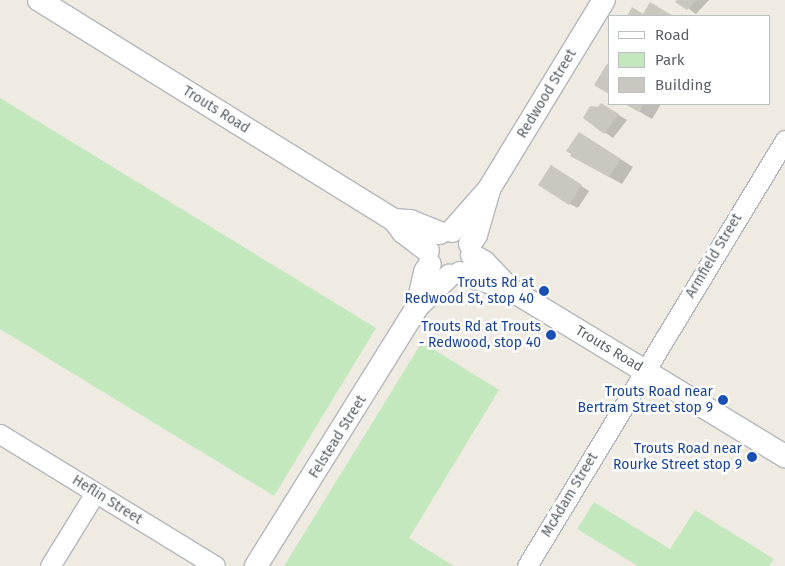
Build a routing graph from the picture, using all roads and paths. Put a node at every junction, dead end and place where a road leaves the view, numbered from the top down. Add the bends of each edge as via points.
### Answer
1 (38, 0) edge
2 (604, 0) edge
3 (785, 140) edge
4 (489, 189) junction
5 (437, 245) junction
6 (471, 249) junction
7 (454, 275) junction
8 (510, 289) junction
9 (417, 307) junction
10 (644, 372) junction
11 (0, 434) edge
12 (785, 456) edge
13 (95, 493) junction
14 (50, 566) edge
15 (214, 566) edge
16 (256, 566) edge
17 (527, 566) edge

1 - 5 street, Trouts Road via 394,220 410,221
2 - 4 street, Redwood Street
3 - 10 street, Armfield Street
4 - 5 street, Redwood Street
4 - 6 street, Redwood Street
5 - 6 street, Trouts Road via 463,235
5 - 7 street, Trouts Road via 441,274
5 - 9 street, Felstead Street via 425,272
6 - 7 street, Redwood Street via 466,268
6 - 8 street, Trouts Road
7 - 8 street, Trouts Road
7 - 9 street, Felstead Street
8 - 10 street, Trouts Road
9 - 16 street, Felstead Street
10 - 12 street, Trouts Road
10 - 17 street, McAdam Street
11 - 13 street, Heflin Street
13 - 14 street
13 - 15 street, Heflin Street

